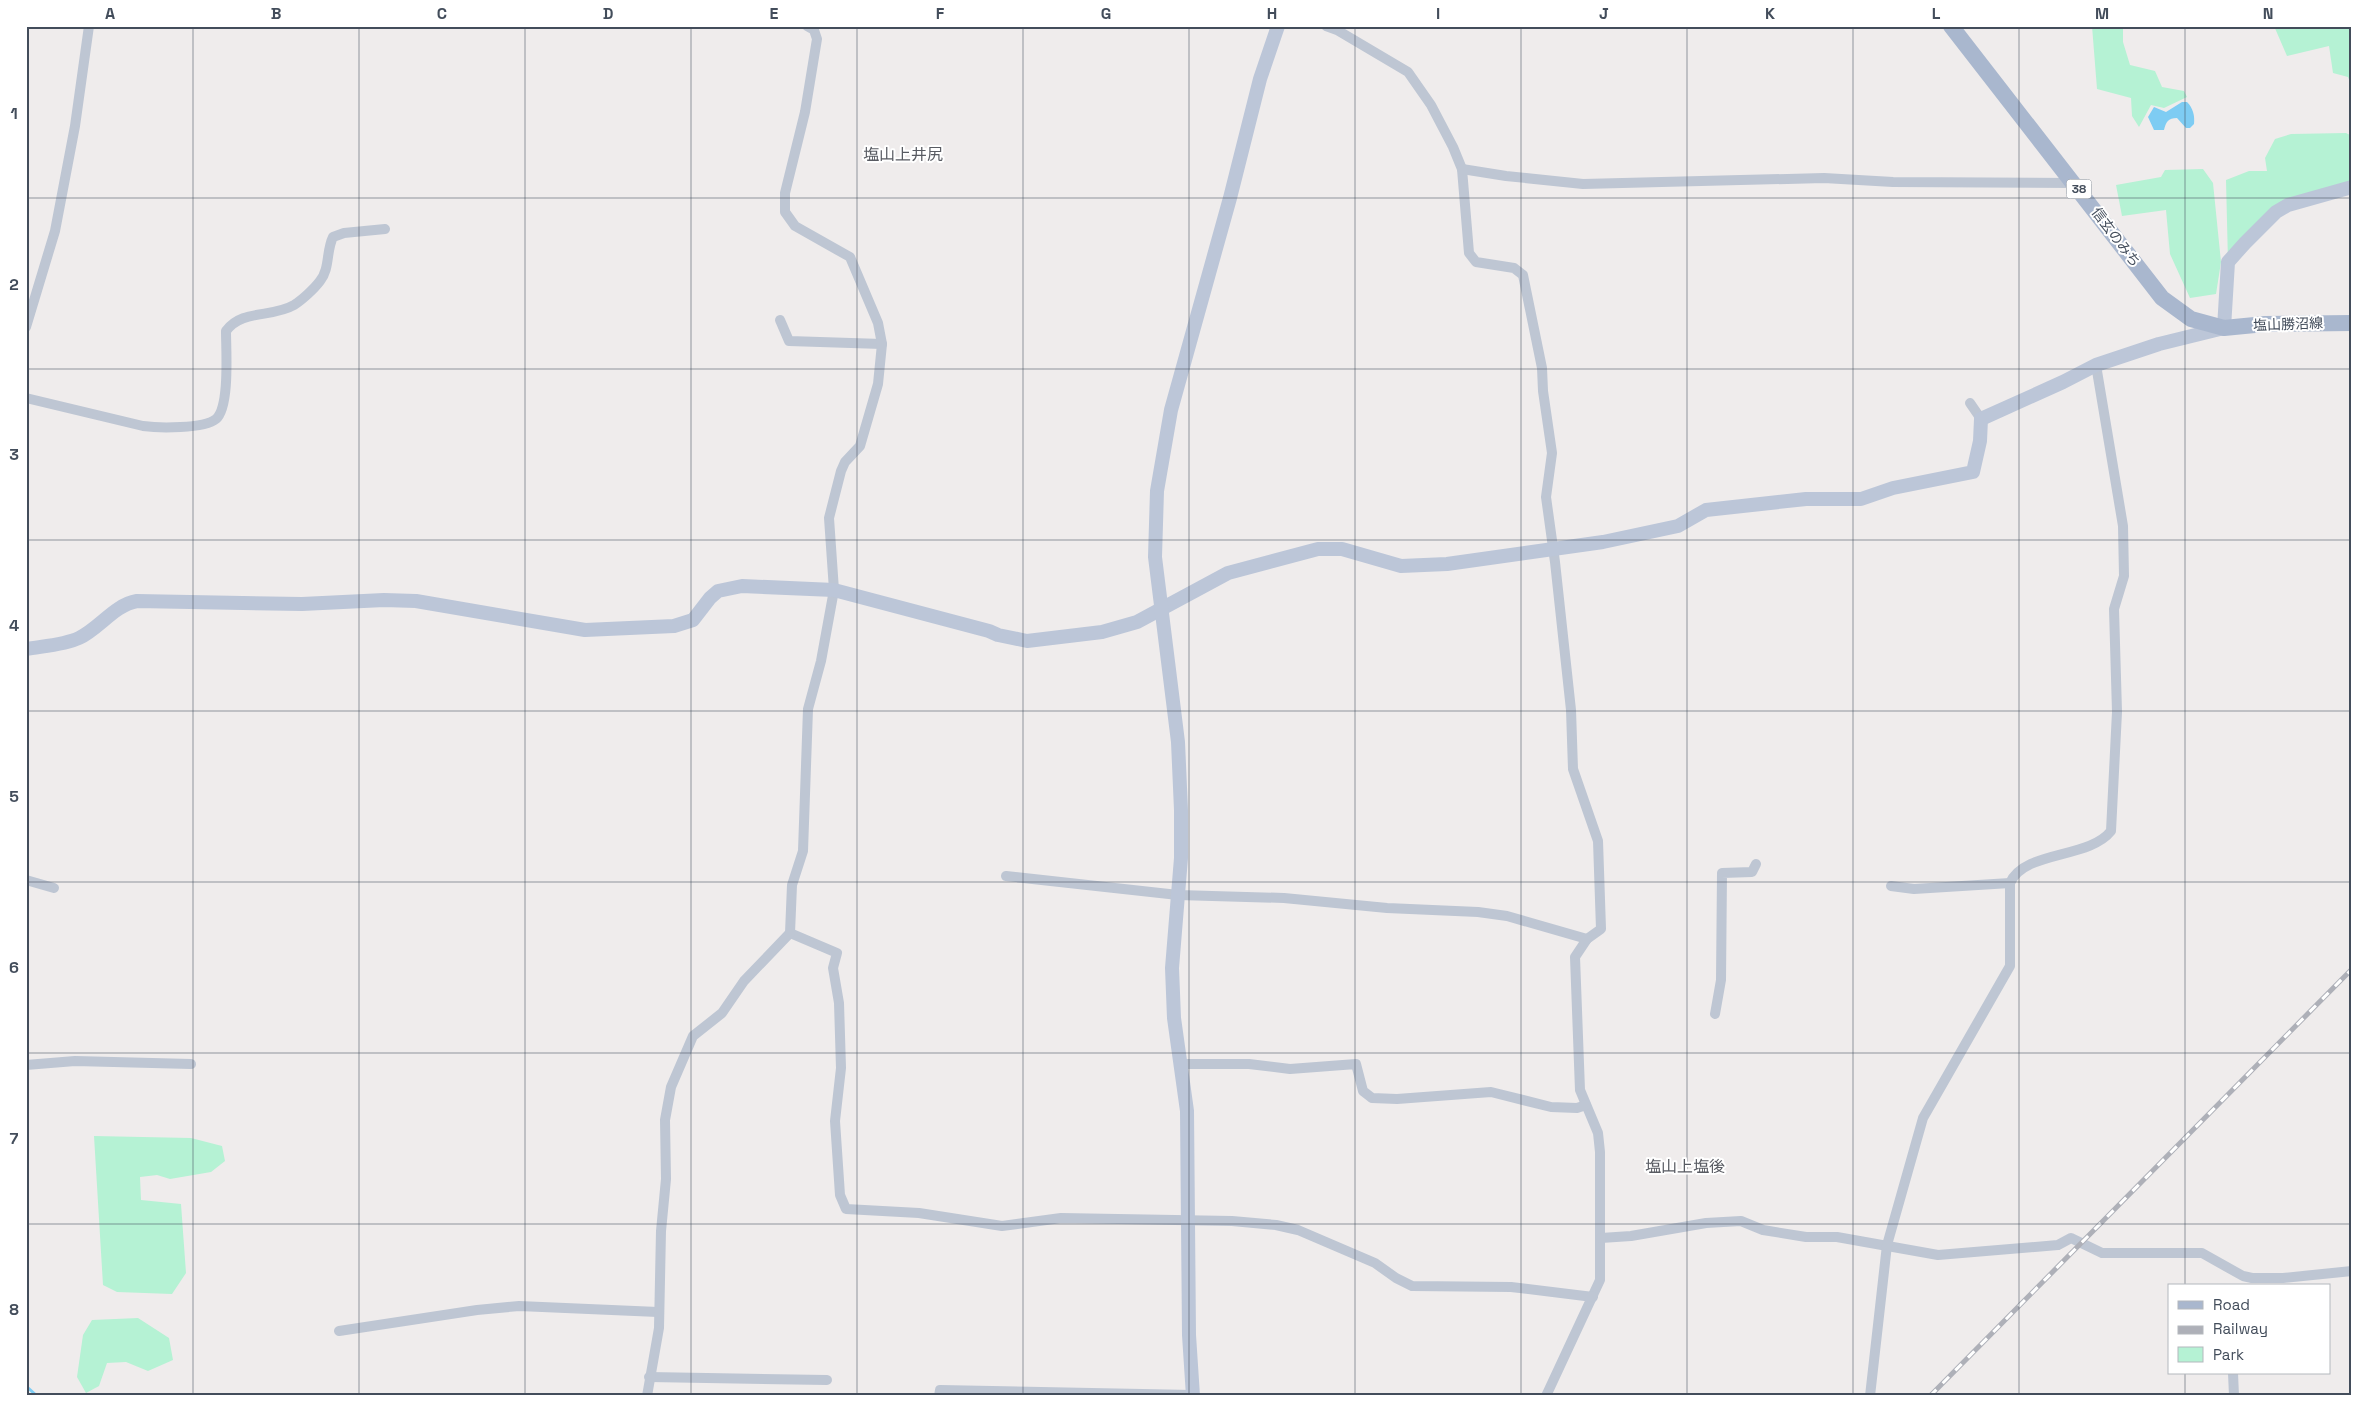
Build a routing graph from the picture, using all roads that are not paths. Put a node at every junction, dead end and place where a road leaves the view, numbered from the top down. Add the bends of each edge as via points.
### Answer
1 (89, 26) edge
2 (807, 26) edge
3 (1278, 26) edge
4 (1326, 26) edge
5 (1952, 26) edge
6 (1462, 169) junction
7 (2075, 183) junction
8 (2352, 188) edge
9 (385, 229) dead end
10 (27, 320) edge
11 (780, 320) dead end
12 (2352, 323) edge
13 (2224, 328) junction
14 (882, 344) junction
15 (2096, 364) junction
16 (26, 398) edge
17 (1970, 403) dead end
18 (1981, 419) junction
19 (1554, 550) junction
20 (834, 590) junction
21 (1162, 610) junction
22 (26, 649) edge
23 (1756, 864) dead end
24 (1006, 876) dead end
25 (26, 880) edge
26 (2010, 883) junction
27 (1891, 886) dead end
28 (54, 888) dead end
29 (1178, 895) junction
30 (790, 933) junction
31 (1587, 939) junction
32 (1715, 1014) dead end
33 (190, 1064) dead end
34 (1181, 1064) junction
35 (26, 1065) edge
36 (1586, 1105) junction
37 (1188, 1220) junction
38 (1601, 1238) junction
39 (1887, 1245) junction
40 (2352, 1271) edge
41 (2252, 1282) edge
42 (1593, 1297) junction
43 (658, 1312) junction
44 (338, 1331) dead end
45 (2233, 1374) edge
46 (649, 1378) junction
47 (827, 1380) dead end
48 (1193, 1395) edge
49 (647, 1396) edge
50 (939, 1396) edge
51 (1546, 1396) edge
52 (1870, 1396) edge
53 (2234, 1396) edge

1 - 10 street via 56,231
2 - 14 street via 814,30 817,39 805,112 785,193 785,212 795,226 850,258 878,323
3 - 21 street via 1260,79 1171,410 1157,491 1154,540
4 - 6 street via 1408,72 1454,147
5 - 7 main road, 信玄のみち / 38
6 - 7 street via 1583,184 1824,178 1893,182
6 - 19 street via 1468,253 1476,262 1514,268 1523,275 1542,368 1552,452 1546,497
7 - 13 main road, 信玄のみち / 38 via 2162,298 2191,319
8 - 13 street via 2288,205 2276,212 2244,243 2228,262
9 - 16 street via 333,237 321,281 293,305 242,318 231,325 226,331 226,382 216,419 162,429
11 - 14 street via 788,341
12 - 13 main road, 塩山勝沼線 / 38
13 - 15 street
14 - 20 street via 878,384 860,446 841,471 829,518
15 - 18 street
15 - 26 street via 2123,526 2124,576 2114,609 2117,712 2111,831 2105,839 2080,850 2021,870
17 - 18 street
18 - 19 street via 1973,472 1893,488 1861,499 1806,499 1706,510 1678,526
19 - 21 street via 1418,567 1401,566 1342,549 1318,549 1228,572
19 - 31 street via 1571,710 1573,769 1599,850 1601,929
20 - 21 street via 1027,641 1102,632 1137,622
20 - 22 street via 729,587 718,591 686,624 584,630 416,601 302,604 137,601 120,607 79,638
20 - 30 street via 808,709 803,851 792,885
21 - 29 street via 1179,762 1182,858
23 - 32 street via 1752,872 1722,873 1721,980
24 - 29 street
25 - 28 street
26 - 27 street via 1914,889
26 - 39 street via 2010,966 1924,1118
29 - 31 street via 1284,898 1387,908 1478,912 1507,916
29 - 34 street via 1172,968 1174,1018
30 - 37 street via 837,953 834,968 839,1003 841,1068 835,1121 840,1195 846,1209 919,1213 1002,1226 1061,1218
30 - 43 street via 744,981 722,1013 693,1036 671,1087 665,1120 666,1179
31 - 36 street via 1575,957 1578,1068 1580,1090
33 - 35 street via 75,1061
34 - 36 street via 1249,1064 1290,1069 1356,1064 1363,1091 1372,1098 1491,1092 1551,1107
34 - 37 street via 1187,1111
36 - 38 street via 1598,1133
37 - 42 street via 1276,1225 1298,1230 1375,1263 1412,1286 1511,1287
37 - 48 street
38 - 39 street via 1741,1221 1762,1230
38 - 42 street via 1600,1280
39 - 41 street via 1938,1255 2058,1245 2072,1238 2102,1253 2202,1253
39 - 52 street
40 - 41 street
42 - 51 street
43 - 44 street via 519,1306
43 - 46 street via 659,1328
45 - 53 street
46 - 47 street
46 - 49 street
48 - 50 street via 940,1390

